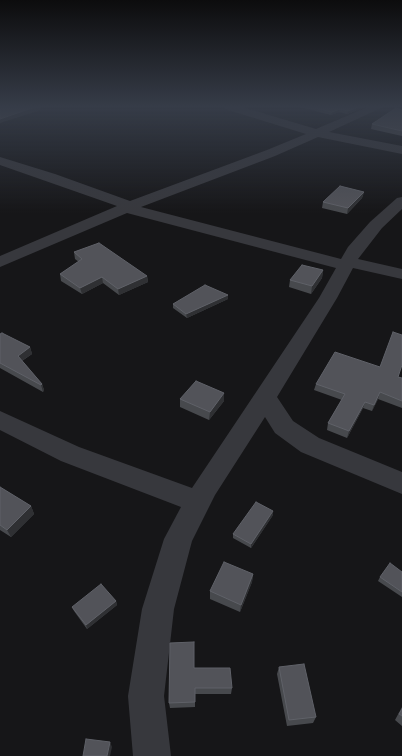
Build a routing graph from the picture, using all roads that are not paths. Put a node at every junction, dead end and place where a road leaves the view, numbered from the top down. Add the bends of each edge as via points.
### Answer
1 (295, 142) edge
2 (363, 142) edge
3 (402, 150) edge
4 (0, 161) edge
5 (402, 201) edge
6 (128, 207) junction
7 (0, 262) edge
8 (347, 263) junction
9 (402, 274) edge
10 (265, 397) junction
11 (0, 420) edge
12 (402, 483) edge
13 (198, 502) junction
14 (152, 756) edge

1 - 6 street
2 - 3 street
4 - 6 street via 50,176
5 - 8 street via 376,225
6 - 7 street
6 - 8 street
8 - 9 street
8 - 10 street
10 - 12 street via 284,427 310,445
10 - 13 street
11 - 13 street via 70,454
13 - 14 street via 178,539 158,610 146,696

